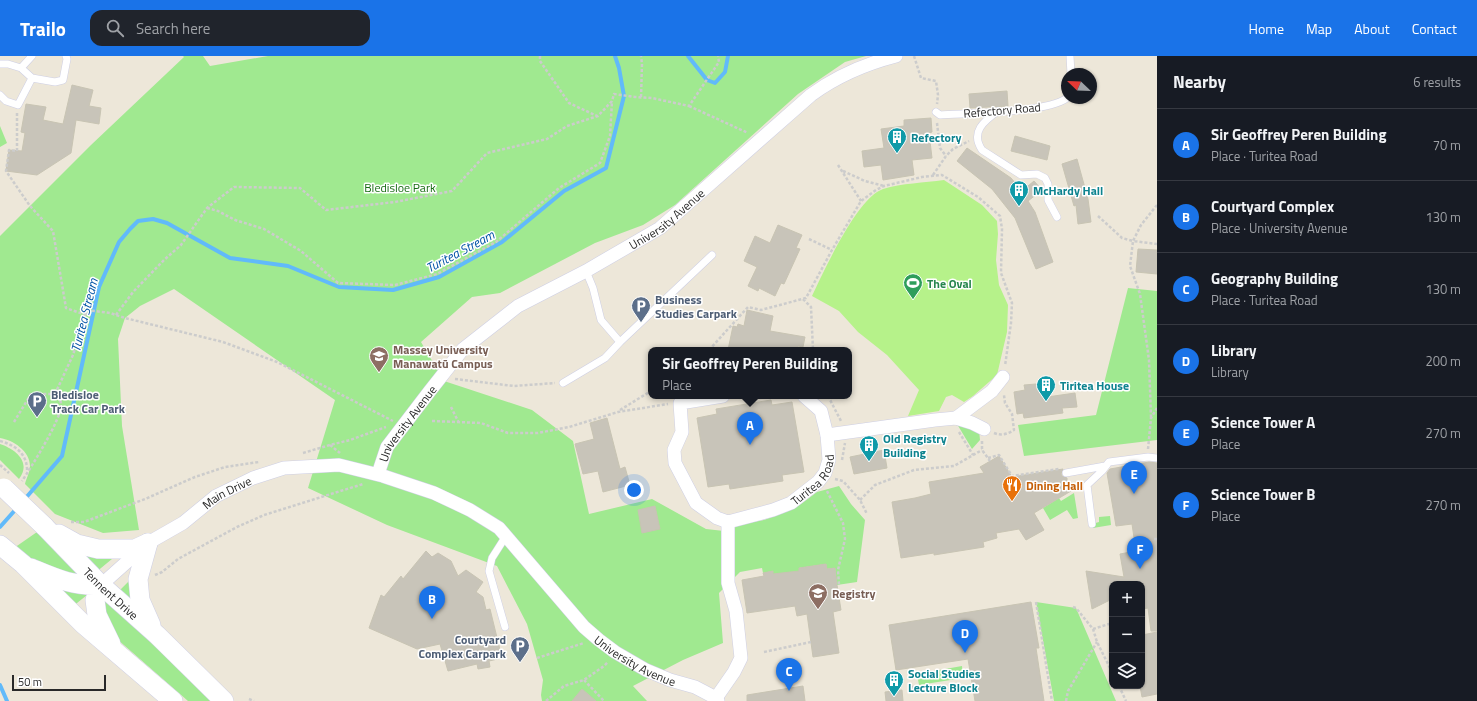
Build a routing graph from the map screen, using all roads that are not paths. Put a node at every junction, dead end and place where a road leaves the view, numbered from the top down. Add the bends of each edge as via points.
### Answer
1 (32, 56) edge
2 (66, 56) edge
3 (896, 56) edge
4 (1070, 56) edge
5 (0, 64) edge
6 (21, 68) junction
7 (1071, 68) edge
8 (32, 78) junction
9 (0, 95) edge
10 (1061, 100) edge
11 (936, 112) road end
12 (998, 112) junction
13 (1057, 217) dead end
14 (712, 255) dead end
15 (586, 271) junction
16 (620, 342) junction
17 (1003, 377) road end
18 (563, 383) road end
19 (705, 399) edge
20 (807, 399) edge
21 (953, 418) junction
22 (984, 429) road end
23 (827, 435) junction
24 (1157, 458) edge
25 (1105, 466) junction
26 (1065, 471) road end
27 (378, 474) junction
28 (6, 483) edge
29 (728, 522) junction
30 (1092, 524) dead end
31 (44, 526) junction
32 (506, 536) junction
33 (148, 543) junction
34 (11, 554) edge
35 (101, 585) junction
36 (505, 627) dead end
37 (157, 635) junction
38 (113, 649) junction
39 (717, 700) edge
40 (173, 701) edge
41 (224, 701) edge

1 - 6 lane
2 - 8 lane via 63,80 56,82
3 - 15 street, University Avenue via 871,63 829,82 660,228
4 - 7 lane
5 - 6 lane
6 - 8 lane
8 - 9 lane via 18,105 6,101
10 - 12 lane, Refectory Road via 1047,106
11 - 12 lane, Refectory Road via 940,115
12 - 13 lane via 984,121 978,135 979,146 1021,175 1037,174 1045,178 1048,184 1048,200
14 - 16 lane
15 - 16 lane via 601,320
15 - 27 street, University Avenue via 518,306 463,349 388,447
16 - 18 lane via 605,358
17 - 21 street via 992,391
19 - 29 street via 680,403 682,432 674,450 675,463 696,503 717,518
20 - 23 street, Turitea Road via 821,411
21 - 22 street
21 - 23 street
23 - 29 street, Turitea Road via 829,460 822,477 791,503
24 - 25 lane via 1109,462
25 - 26 lane
25 - 30 lane via 1087,485
27 - 32 street, University Avenue via 434,493 463,507 499,528
27 - 33 street, Main Drive via 339,465 284,468 253,478 216,496 183,523
28 - 31 main road, Tennent Drive, bridge
29 - 39 street via 728,583 736,611 741,658
31 - 33 main road via 77,544 98,549 135,549
31 - 35 main road, Tennent Drive
32 - 36 lane via 492,558 489,571
32 - 39 street, University Avenue via 584,627 599,640 646,670 695,687
33 - 35 street, Main Drive
33 - 37 main road via 138,579 140,600
34 - 35 main road via 64,581
34 - 38 main road via 78,620
35 - 37 main road, Tennent Drive
35 - 38 main road via 95,600 97,615
37 - 41 main road, Tennent Drive
38 - 40 main road

